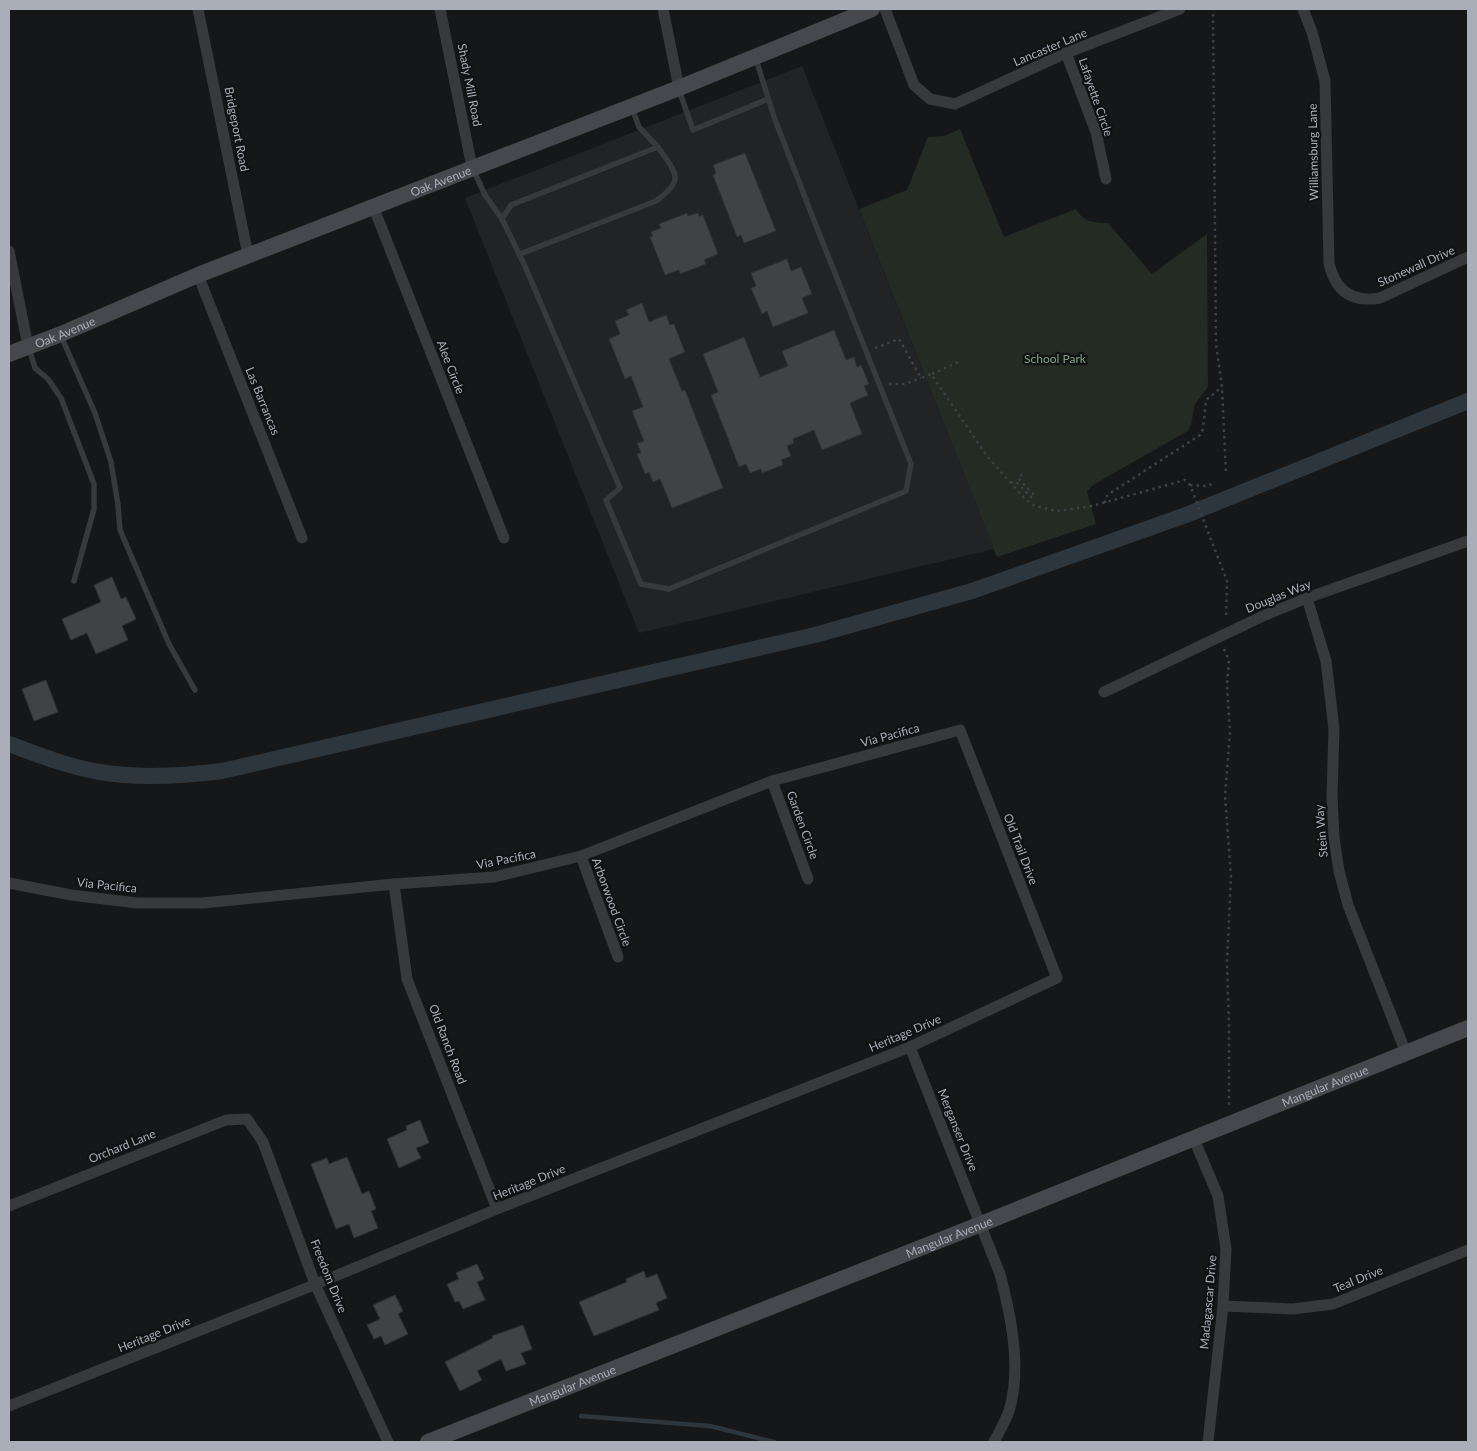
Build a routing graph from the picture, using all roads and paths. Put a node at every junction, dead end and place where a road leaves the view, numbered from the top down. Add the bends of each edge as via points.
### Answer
1 (198, 9) edge
2 (440, 9) edge
3 (663, 9) edge
4 (872, 9) edge
5 (885, 9) edge
6 (1180, 9) edge
7 (1303, 9) edge
8 (1213, 14) dead end
9 (1066, 53) junction
10 (756, 56) junction
11 (679, 88) junction
12 (768, 99) junction
13 (631, 106) junction
14 (658, 147) junction
15 (472, 167) junction
16 (1106, 179) dead end
17 (373, 206) junction
18 (502, 219) junction
19 (9, 251) edge
20 (520, 254) junction
21 (248, 255) junction
22 (1468, 257) edge
23 (198, 274) junction
24 (1346, 293) joint
25 (61, 334) junction
26 (28, 346) junction
27 (866, 352) junction
28 (9, 354) edge
29 (960, 361) dead end
30 (932, 374) junction
31 (921, 378) junction
32 (879, 384) junction
33 (1222, 387) junction
34 (1023, 473) dead end
35 (1226, 474) dead end
36 (1011, 483) junction
37 (1212, 484) dead end
38 (1190, 485) junction
39 (1105, 503) junction
40 (302, 538) dead end
41 (504, 538) dead end
42 (1468, 541) edge
43 (74, 581) dead end
44 (1307, 598) junction
45 (1226, 618) dead end
46 (1224, 649) dead end
47 (194, 690) dead end
48 (1104, 692) dead end
49 (960, 730) joint
50 (772, 781) junction
51 (581, 856) junction
52 (808, 880) dead end
53 (9, 883) edge
54 (394, 884) junction
55 (618, 956) dead end
56 (1057, 978) joint
57 (1468, 1028) edge
58 (910, 1047) junction
59 (1406, 1053) junction
60 (1229, 1109) dead end
61 (247, 1119) joint
62 (1194, 1139) junction
63 (9, 1206) edge
64 (497, 1209) junction
65 (980, 1224) junction
66 (1468, 1250) edge
67 (315, 1284) junction
68 (1223, 1306) junction
69 (9, 1406) edge
70 (388, 1442) edge
71 (428, 1442) edge
72 (994, 1442) edge
73 (1208, 1442) edge

1 - 21 street, Bridgeport Road
2 - 15 street, Shady Mill Road
3 - 11 street
4 - 10 street, Oak Avenue
5 - 9 street, Lancaster Lane via 914,85 930,99 955,104
6 - 9 street, Lancaster Lane
7 - 24 street, Williamsburg Lane via 1326,81 1329,263 1337,285
8 - 33 path via 1216,344
9 - 16 street, Lafayette Circle via 1096,132
10 - 11 street, Oak Avenue
10 - 12 lane
11 - 12 lane via 693,130
11 - 13 street, Oak Avenue
12 - 27 lane
13 - 14 lane via 639,127
13 - 15 street, Oak Avenue
14 - 18 lane via 511,205
14 - 20 lane via 674,171 675,181 671,190 656,201
15 - 17 street, Oak Avenue
15 - 18 lane via 485,195
17 - 21 street, Oak Avenue
17 - 41 street, Alee Circle
18 - 20 lane
19 - 26 street
20 - 32 lane via 620,488 606,500 641,584 669,589 906,491 911,464
21 - 23 street, Oak Avenue
22 - 24 street, Stonewall Drive via 1380,298 1363,299
23 - 25 street, Oak Avenue
23 - 40 street, Las Barrancas
25 - 26 street, Oak Avenue
25 - 47 lane via 95,413 111,462 120,530 169,644
26 - 28 street, Oak Avenue
26 - 43 lane via 35,368 61,398 94,484 94,509
27 - 31 path via 899,339
27 - 32 lane
29 - 30 path
30 - 31 path
30 - 36 path via 986,456
31 - 32 path via 905,384
33 - 35 path
33 - 39 path via 1206,400 1200,435 1109,494
34 - 36 path via 1018,478 1034,495 1032,498 1015,481
36 - 39 path via 1035,506 1057,511
37 - 38 path
38 - 39 path via 1185,480
38 - 45 path via 1227,580
42 - 44 street, Douglas Way
44 - 48 street, Douglas Way via 1210,640
44 - 59 street, Stein Way via 1326,661 1333,720 1332,796 1339,871 1348,905
46 - 60 path via 1229,660 1230,732 1225,796 1231,876 1227,963
49 - 50 street, Via Pacifica
49 - 56 street, Old Trail Drive
50 - 51 street, Via Pacifica
50 - 52 street, Garden Circle
51 - 54 street, Via Pacifica via 494,878
51 - 55 street, Arborwood Circle
53 - 54 street, Via Pacifica via 137,903 203,903
54 - 64 street, Old Ranch Road via 407,979
56 - 58 street, Heritage Drive
57 - 59 street, Mangular Avenue
58 - 64 street, Heritage Drive
58 - 65 street, Merganser Drive
59 - 62 street, Mangular Avenue
61 - 63 street, Orchard Lane via 226,1120
61 - 67 street, Freedom Drive via 263,1142
62 - 65 street, Mangular Avenue
62 - 68 street, Madagascar Drive via 1218,1196 1226,1249
64 - 67 street, Heritage Drive
65 - 71 street, Mangular Avenue
65 - 72 street, Merganser Drive via 1000,1274 1012,1334 1015,1380 1009,1411
66 - 68 street, Teal Drive via 1333,1304 1293,1309
67 - 69 street, Heritage Drive
67 - 70 street, Freedom Drive
68 - 73 street, Madagascar Drive

